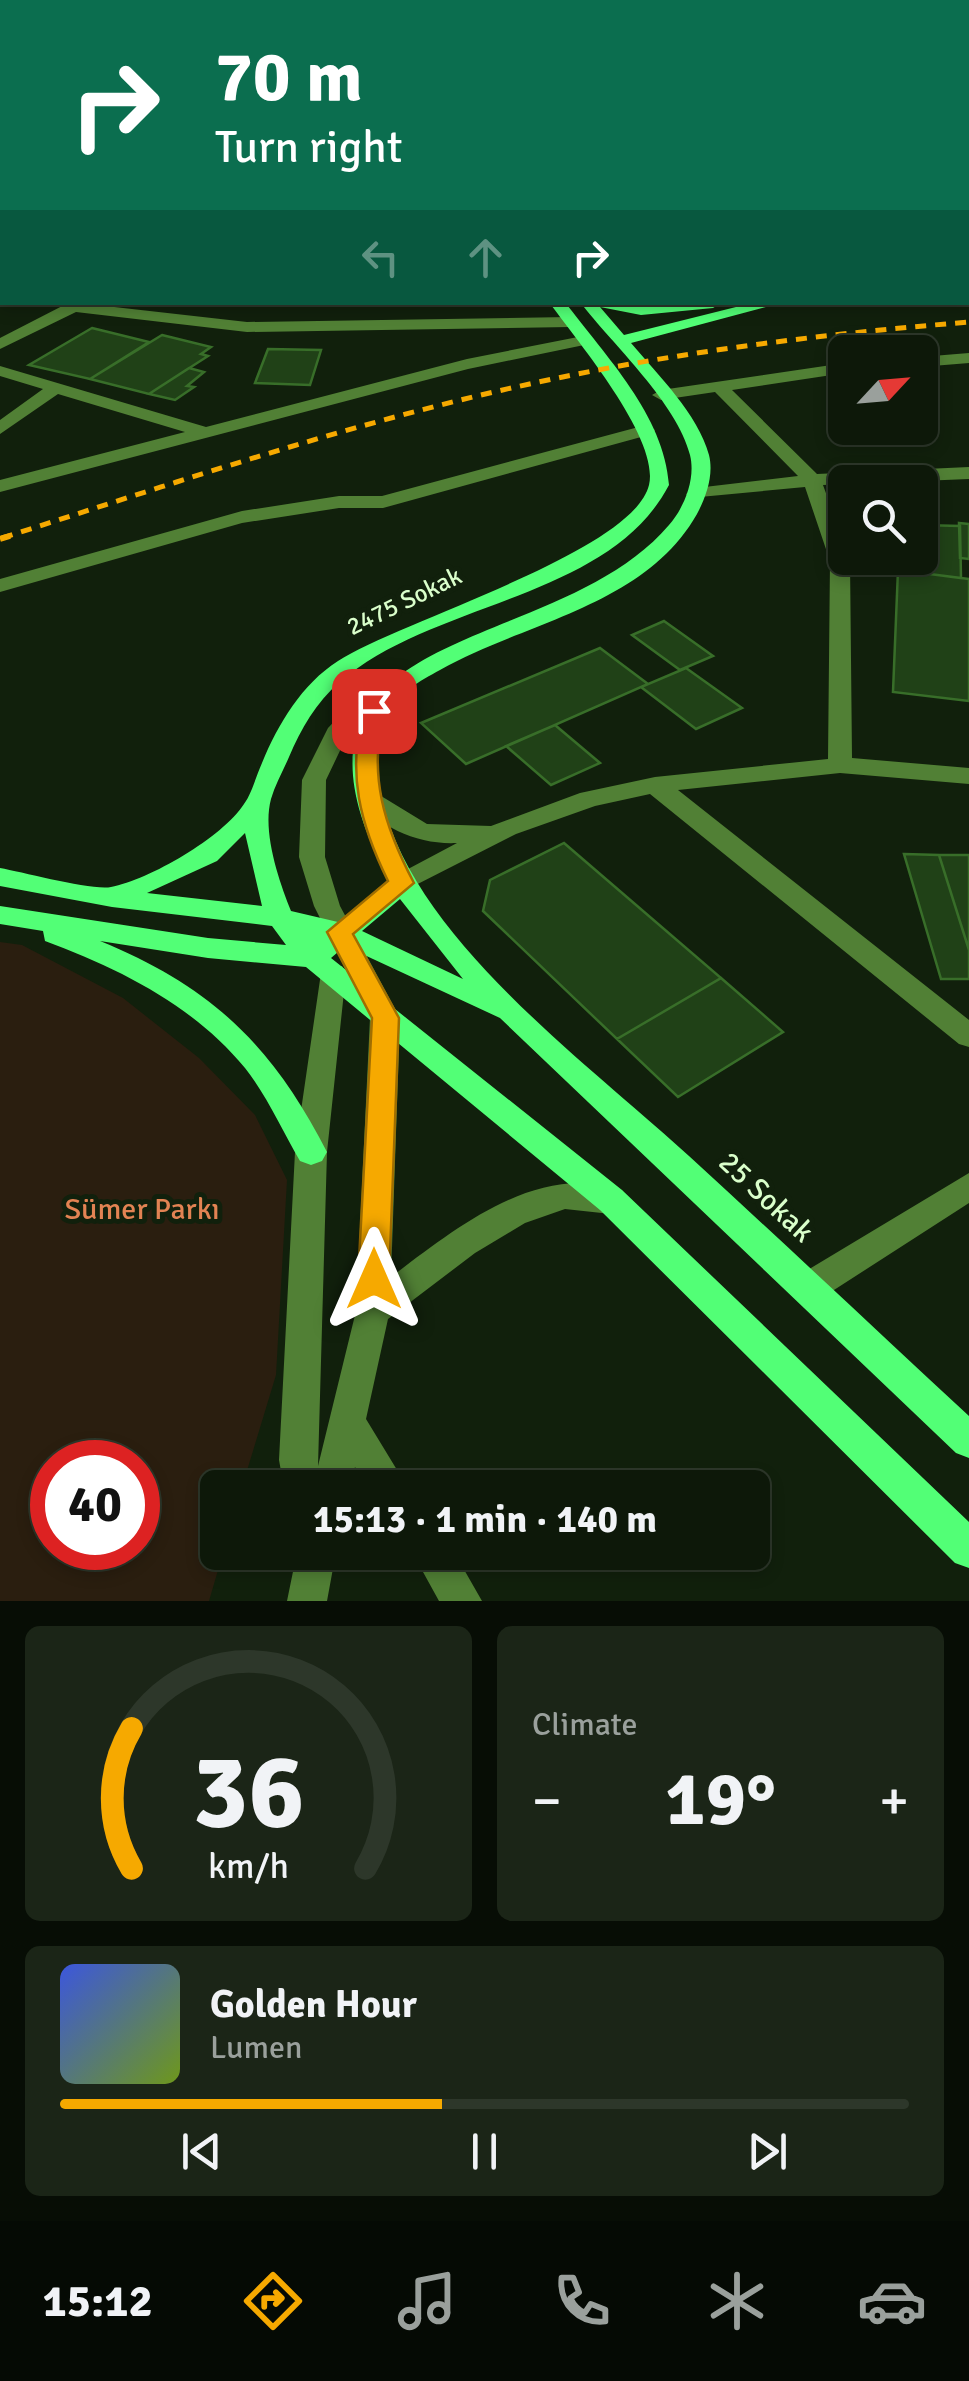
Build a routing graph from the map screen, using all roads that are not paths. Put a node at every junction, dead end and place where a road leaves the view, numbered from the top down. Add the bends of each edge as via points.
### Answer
1 (80, 305) edge
2 (251, 305) edge
3 (558, 305) edge
4 (590, 305) edge
5 (615, 305) edge
6 (689, 305) edge
7 (765, 305) edge
8 (570, 322) junction
9 (247, 327) junction
10 (583, 341) junction
11 (619, 341) junction
12 (0, 344) edge
13 (969, 358) edge
14 (938, 361) edge
15 (0, 370) edge
16 (828, 370) edge
17 (58, 386) junction
18 (718, 386) junction
19 (661, 394) junction
20 (0, 428) edge
21 (646, 430) junction
22 (201, 431) junction
23 (969, 473) edge
24 (812, 480) junction
25 (0, 486) edge
26 (696, 494) junction
27 (0, 586) edge
28 (394, 689) junction
29 (840, 766) junction
30 (969, 776) edge
31 (655, 786) junction
32 (368, 796) junction
33 (256, 806) junction
34 (507, 828) junction
35 (0, 877) edge
36 (402, 883) junction
37 (112, 898) junction
38 (2, 915) edge
39 (280, 918) junction
40 (340, 932) junction
41 (323, 966) junction
42 (508, 1012) junction
43 (386, 1018) junction
44 (969, 1036) edge
45 (310, 1152) junction
46 (969, 1186) edge
47 (611, 1200) junction
48 (808, 1288) junction
49 (373, 1310) junction
50 (345, 1419) junction
51 (969, 1441) edge
52 (300, 1470) edge
53 (335, 1470) edge
54 (378, 1470) edge
55 (969, 1549) edge
56 (313, 1570) edge
57 (442, 1570) edge
58 (307, 1601) edge
59 (462, 1601) edge

1 - 9 street
1 - 12 street
2 - 9 street
3 - 8 main road, 2475 Sokak
4 - 11 main road
5 - 6 main road
7 - 11 main road
8 - 9 street
8 - 10 main road, 2475 Sokak
10 - 21 main road, 2475 Sokak
10 - 22 street
11 - 19 main road
13 - 14 street
15 - 17 street
16 - 18 street
17 - 20 street
17 - 22 street
18 - 19 street
18 - 24 street
19 - 26 main road via 701,457
21 - 27 street via 384,502 269,512
21 - 33 main road, 2475 Sokak via 659,486 635,526 579,560 383,642 342,668 288,728
22 - 25 street
23 - 24 street
24 - 26 street
24 - 29 street via 840,561
26 - 28 main road via 663,546 606,587 434,664
28 - 32 main road via 374,711 364,747
28 - 40 street via 336,733 314,780 312,857
29 - 30 street
29 - 31 street
31 - 34 street via 590,799
31 - 44 street
32 - 34 street via 418,833 462,836
32 - 36 main road via 377,835
33 - 37 main road via 208,856
33 - 39 main road
34 - 36 street
35 - 37 main road
36 - 40 main road
36 - 42 main road
37 - 39 main road
38 - 41 main road
38 - 45 main road via 149,974 217,1019 257,1061
39 - 40 main road
39 - 41 main road
40 - 41 main road
40 - 42 main road
40 - 43 street
41 - 43 main road
41 - 45 street
42 - 48 main road, 25 Sokak
43 - 47 main road
43 - 49 street
45 - 52 street
46 - 48 street
47 - 49 street via 570,1195 541,1202 474,1238
47 - 55 main road
48 - 51 main road, 25 Sokak
49 - 50 street
50 - 53 street
50 - 54 street
56 - 58 street
57 - 59 street

